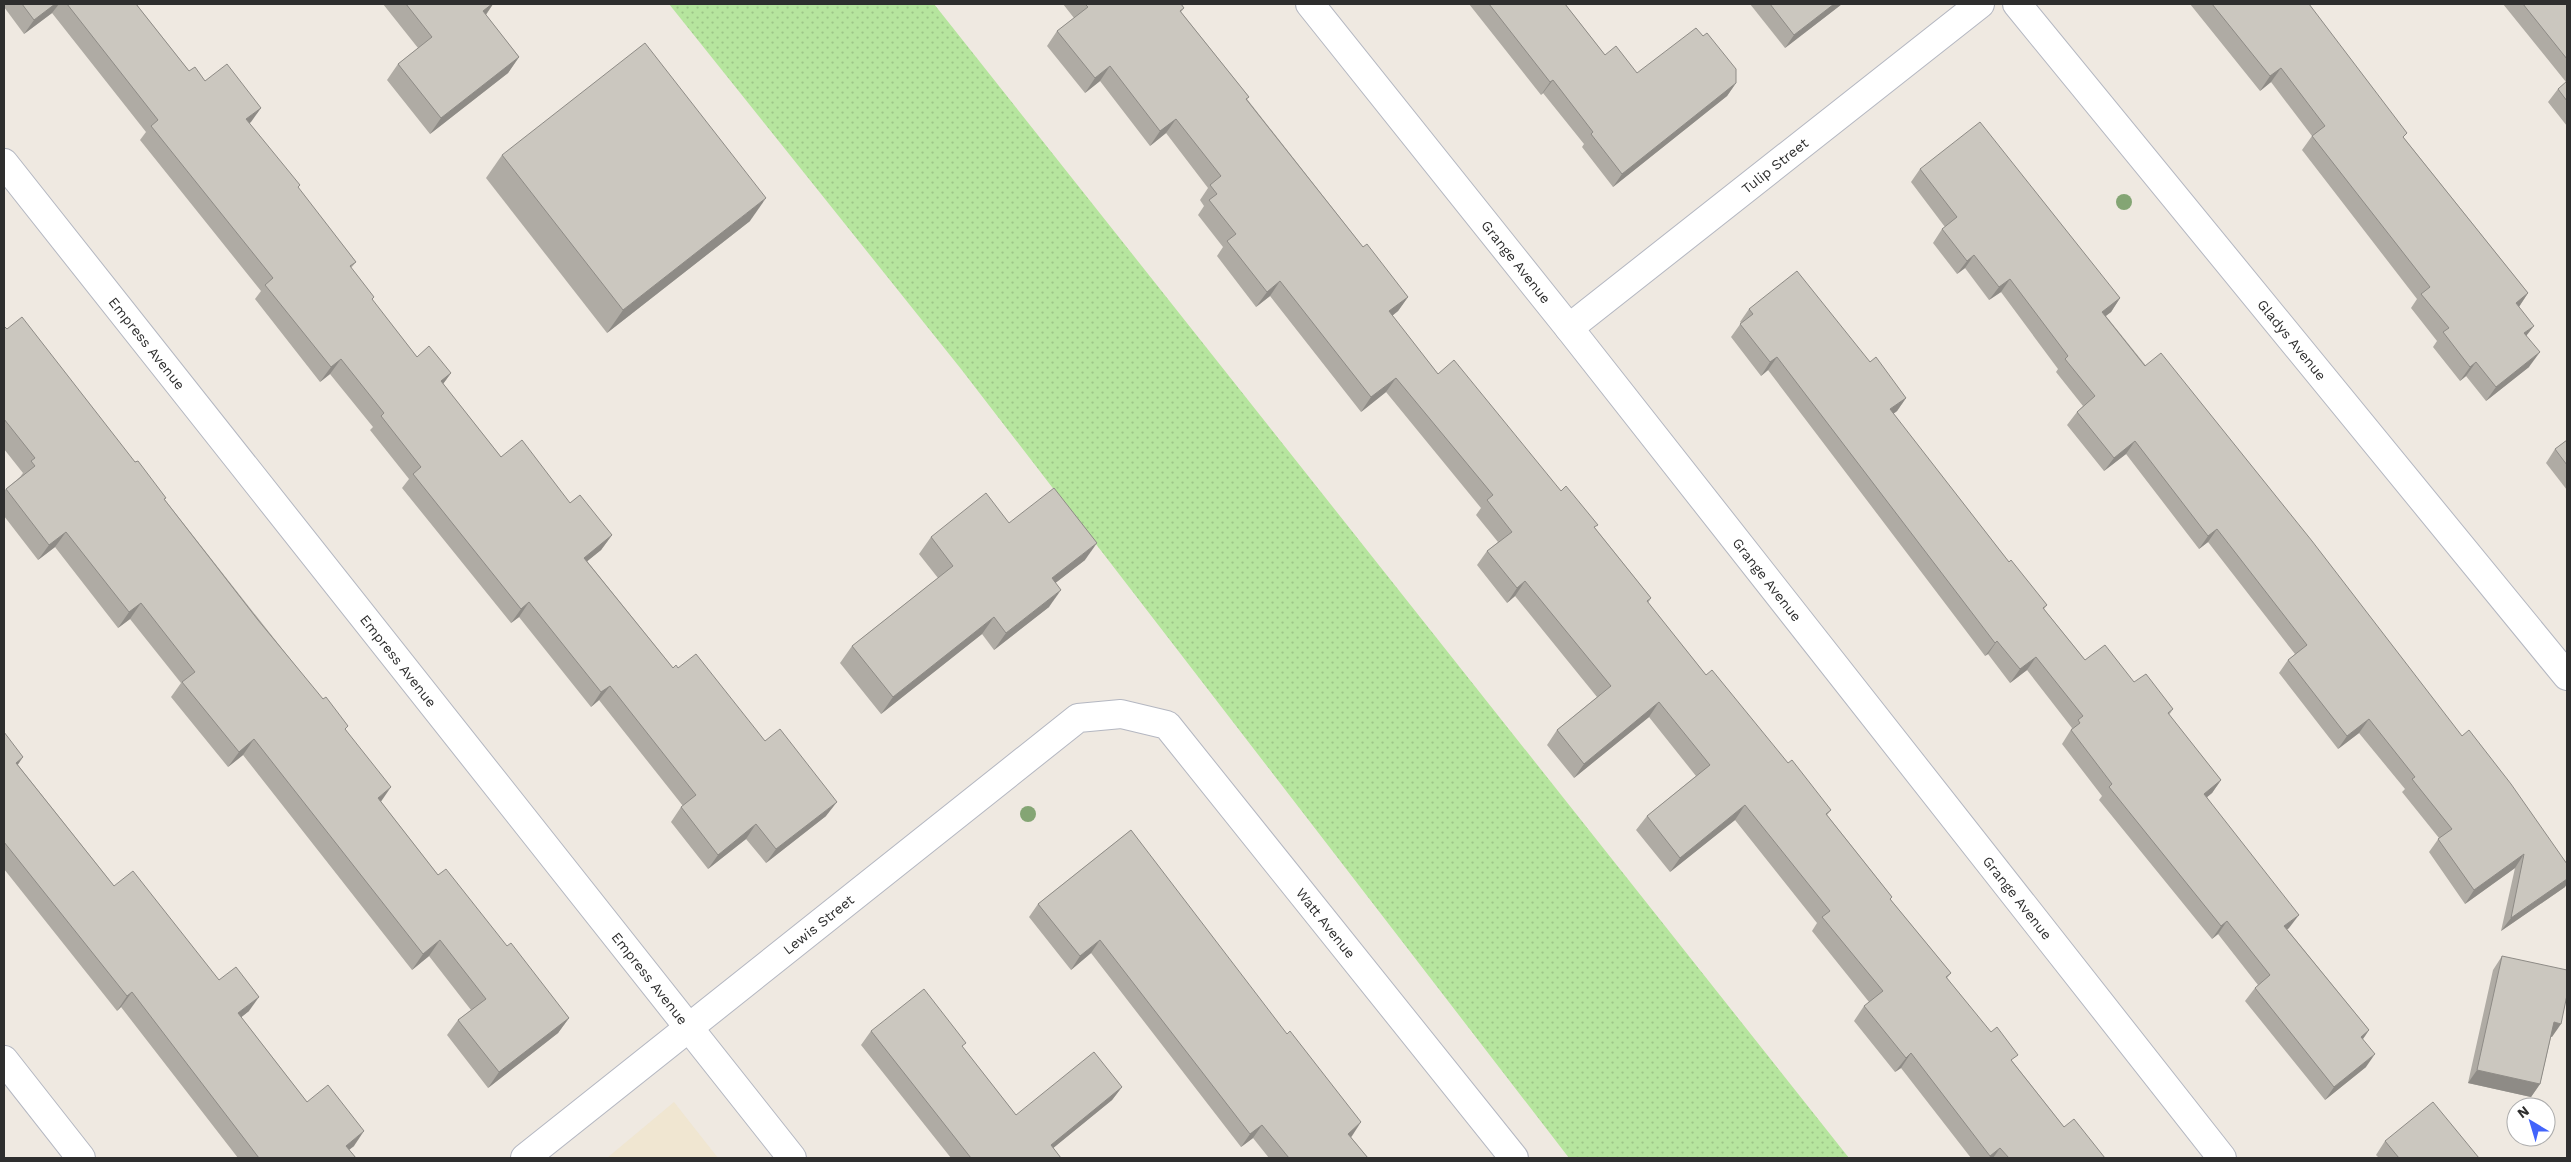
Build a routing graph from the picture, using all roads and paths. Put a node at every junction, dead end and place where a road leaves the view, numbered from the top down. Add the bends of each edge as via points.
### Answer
1 (1310, 4) edge
2 (1980, 4) edge
3 (2017, 4) edge
4 (4, 163) edge
5 (1570, 328) junction
6 (2567, 676) edge
7 (1121, 714) joint
8 (688, 1026) junction
9 (4, 1060) edge
10 (81, 1158) edge
11 (525, 1158) edge
12 (792, 1158) edge
13 (1514, 1158) edge
14 (2222, 1158) edge

1 - 5 street, Grange Avenue
2 - 5 street, Tulip Street
3 - 6 street, Gladys Avenue
4 - 8 street, Empress Avenue
5 - 14 street, Grange Avenue
7 - 8 street, Lewis Street via 1078,718
7 - 13 street, Watt Avenue via 1167,724
8 - 11 street, Lewis Street
8 - 12 street, Empress Avenue
9 - 10 street

